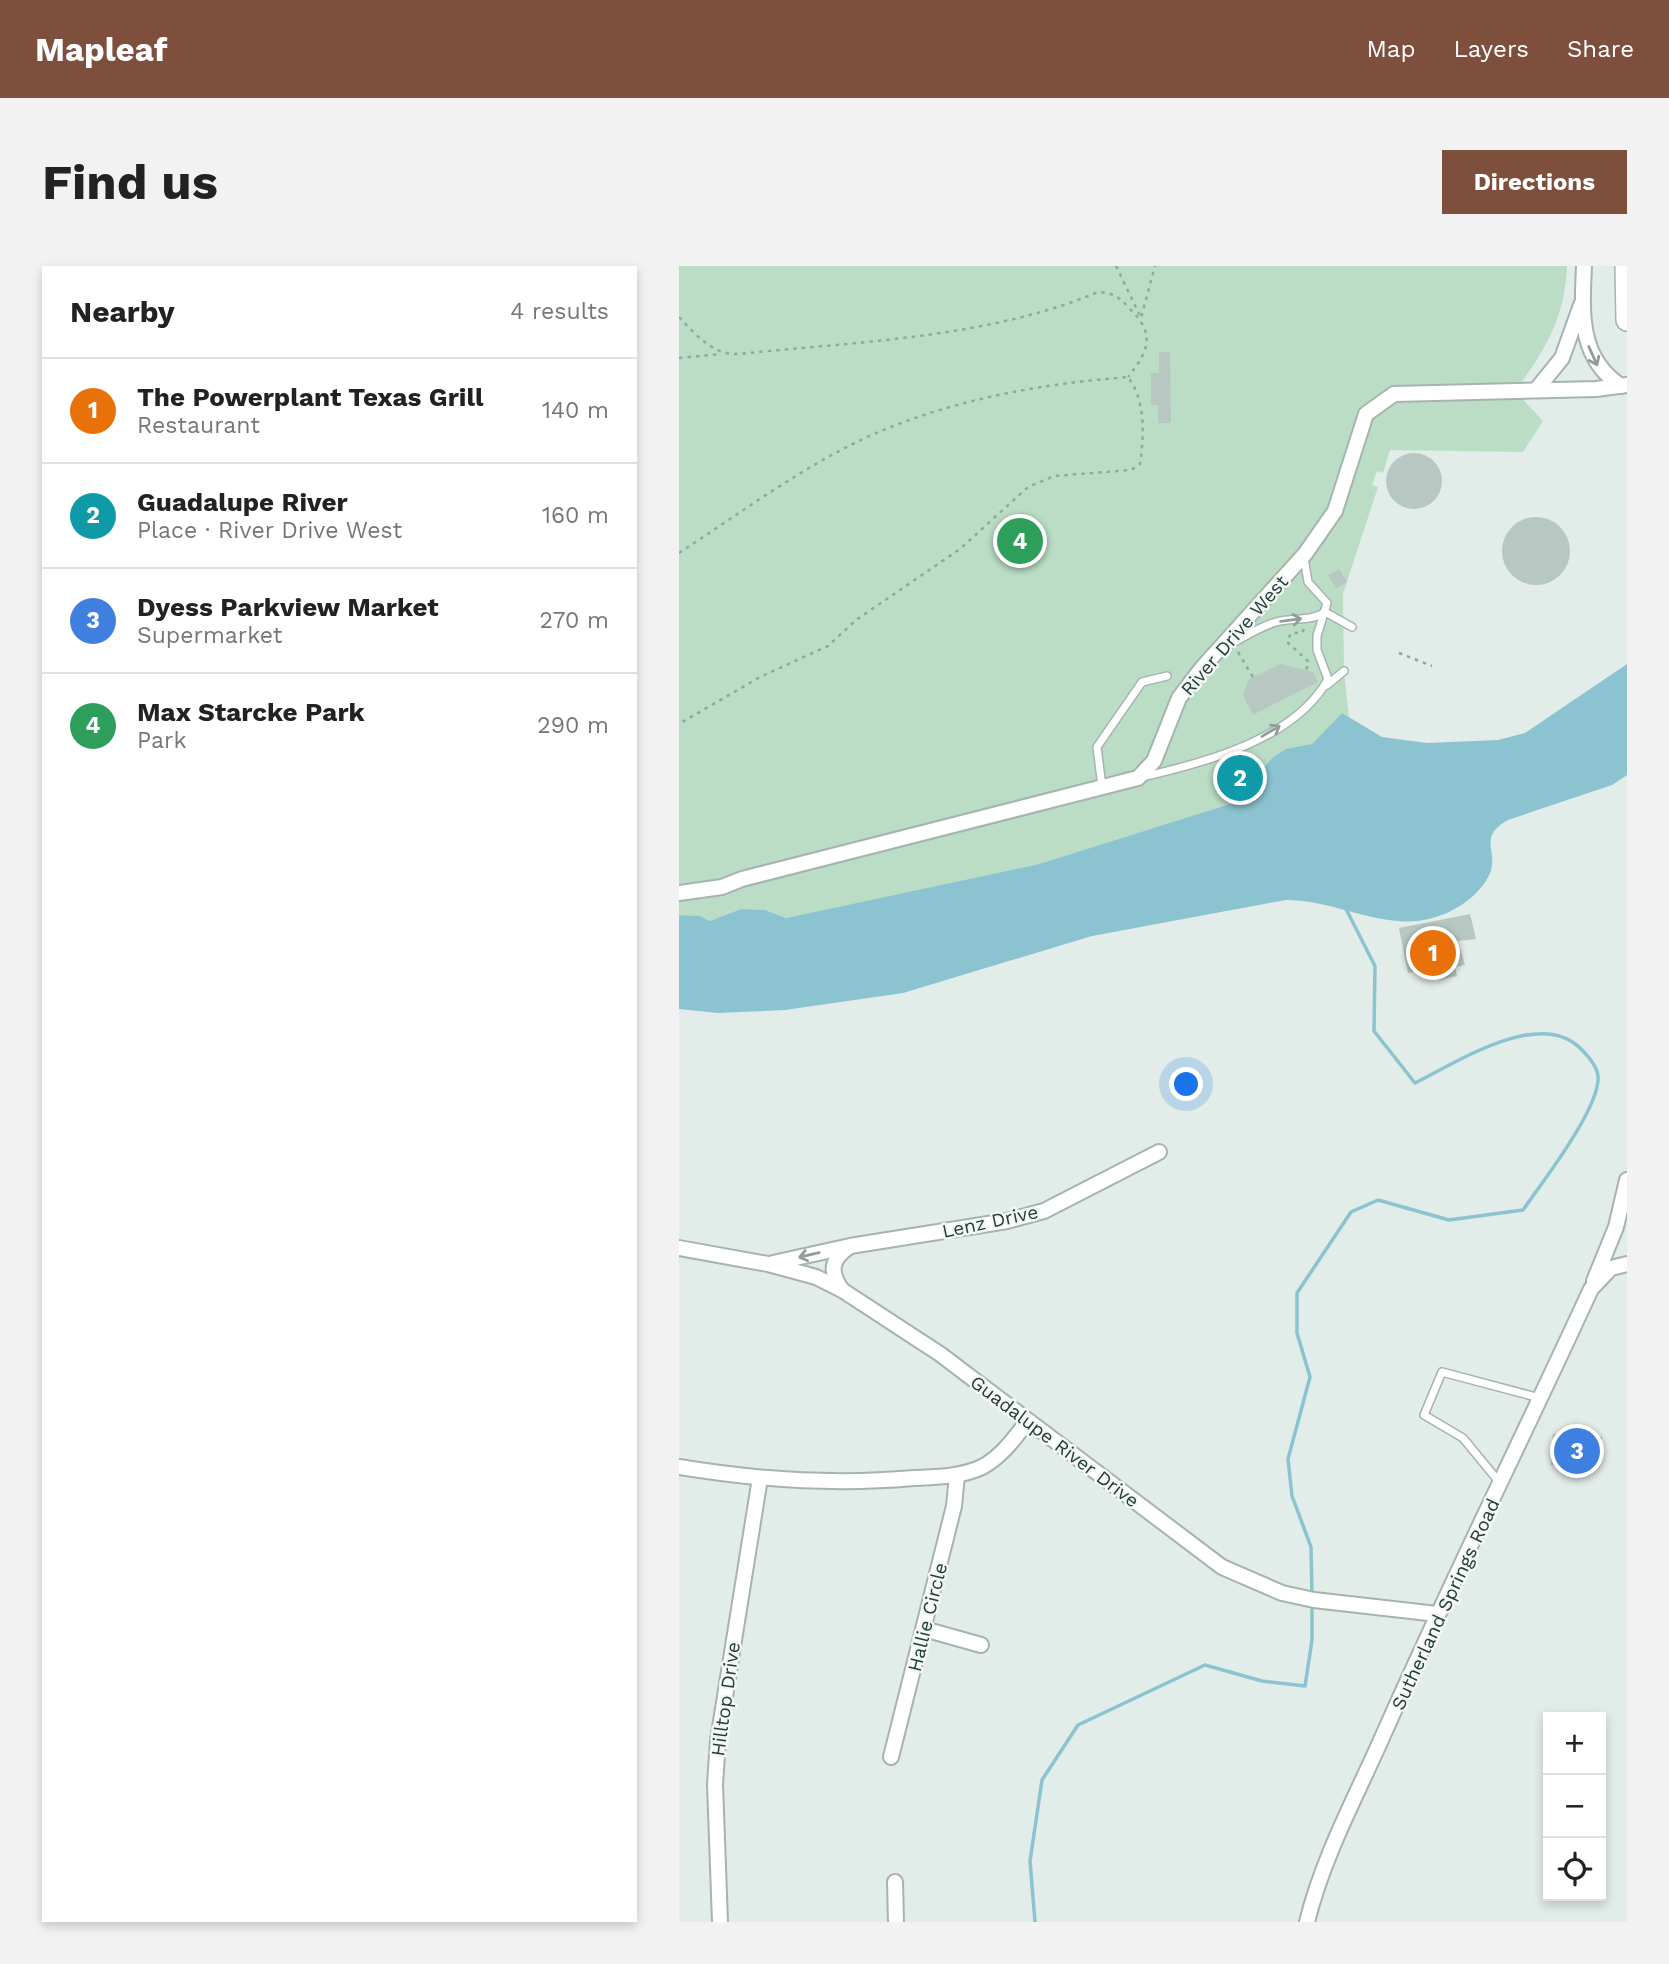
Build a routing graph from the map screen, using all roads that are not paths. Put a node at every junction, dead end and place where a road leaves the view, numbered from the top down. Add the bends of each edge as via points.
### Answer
1 (1584, 266) edge
2 (1626, 266) edge
3 (1627, 295) edge
4 (1583, 301) junction
5 (1627, 320) edge
6 (1624, 385) edge
7 (1535, 390) junction
8 (1305, 554) junction
9 (1325, 612) junction
10 (1352, 627) dead end
11 (1214, 654) junction
12 (1325, 666) junction
13 (1167, 676) dead end
14 (1323, 687) junction
15 (1138, 778) junction
16 (1102, 787) junction
17 (679, 893) edge
18 (1159, 1152) dead end
19 (1627, 1180) edge
20 (850, 1246) junction
21 (679, 1248) edge
22 (768, 1264) junction
23 (1627, 1264) edge
24 (1591, 1289) junction
25 (842, 1290) junction
26 (1541, 1398) junction
27 (1027, 1422) junction
28 (679, 1467) edge
29 (957, 1475) junction
30 (760, 1478) junction
31 (1501, 1484) junction
32 (1437, 1614) junction
33 (924, 1629) junction
34 (981, 1645) dead end
35 (891, 1757) dead end
36 (895, 1882) dead end
37 (720, 1922) edge
38 (896, 1922) edge
39 (1307, 1922) edge

1 - 4 street
2 - 3 main road
3 - 5 main road
4 -> 6 street via 1594,360 1604,374
4 - 7 street via 1562,358
6 - 7 street, River Drive West
7 - 8 street, River Drive West via 1394,394 1366,414 1335,511
8 - 9 lane via 1308,582 1327,603
8 - 11 street, River Drive West
9 - 10 lane
11 -> 9 lane via 1262,627 1292,618 1316,619
9 - 12 lane via 1317,650
11 - 15 street, River Drive West via 1179,698 1154,761
12 - 14 lane via 1328,679
12 - 14 lane via 1344,671
13 - 16 lane via 1142,682 1097,747
15 -> 14 lane via 1206,762 1250,744 1293,717
15 - 16 street
16 - 17 street via 722,887
18 - 20 street, Lenz Drive via 1044,1211
19 - 24 street, Sutherland Springs Road via 1616,1227
20 -> 22 street, Lenz Drive
20 - 25 street via 833,1265
21 - 22 street, Guadalupe River Drive
22 - 25 street, Guadalupe River Drive
23 - 24 street, Sutherland Springs Road via 1611,1268
24 - 26 street, Sutherland Springs Road
25 - 27 street, Guadalupe River Drive via 940,1354
26 - 31 street, Sutherland Springs Road
26 - 31 lane via 1442,1372 1424,1415 1463,1438
27 - 29 street via 1001,1454
27 - 32 street, Guadalupe River Drive via 1222,1567 1254,1582 1343,1604
28 - 30 street
29 - 30 street via 885,1480
29 - 33 street, Hallie Circle via 954,1506
30 - 37 street, Hilltop Drive via 718,1740
31 - 32 street, Sutherland Springs Road
32 - 39 street, Sutherland Springs Road via 1324,1872
33 - 34 street
33 - 35 street, Hallie Circle
36 - 38 street

